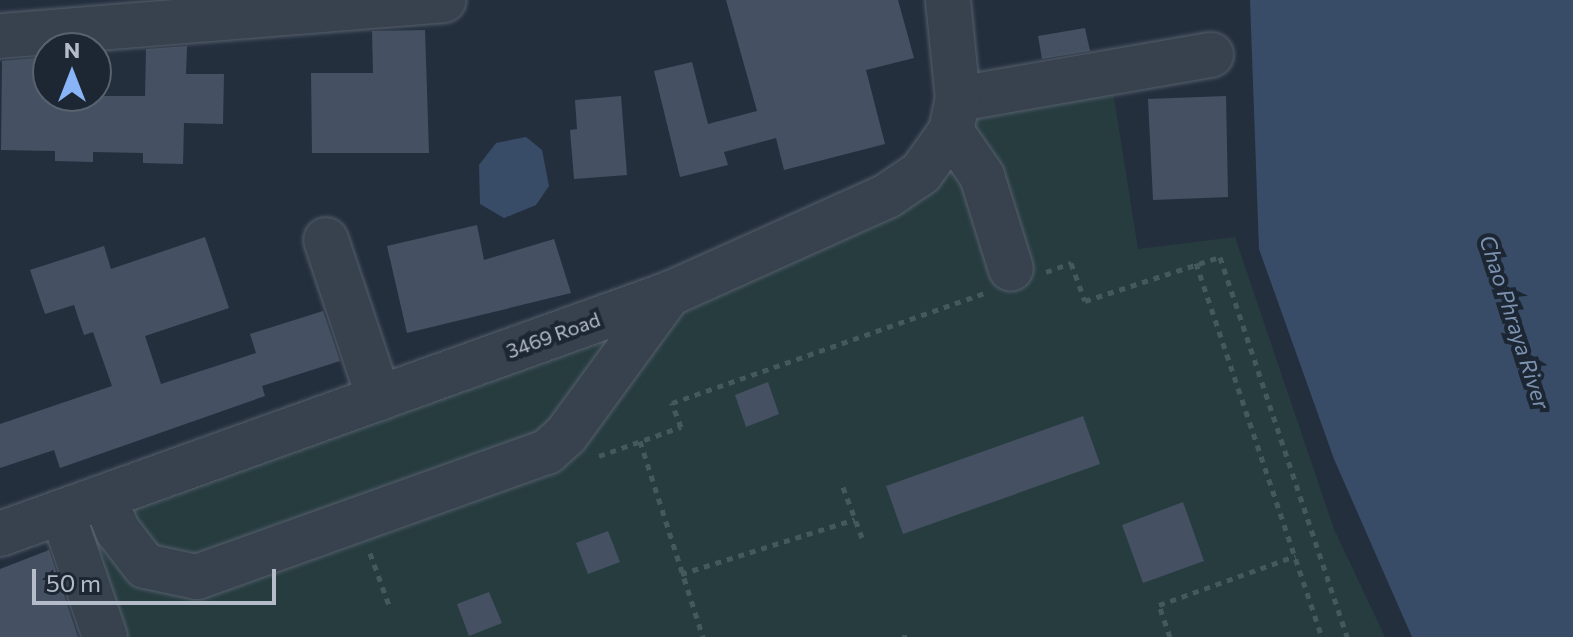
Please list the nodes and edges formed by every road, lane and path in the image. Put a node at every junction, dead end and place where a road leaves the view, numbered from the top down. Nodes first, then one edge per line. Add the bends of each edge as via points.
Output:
1 (444, 0) edge
2 (948, 0) edge
3 (0, 36) edge
4 (1211, 55) dead end
5 (954, 115) junction
6 (326, 240) dead end
7 (1196, 263) junction
8 (1009, 279) junction
9 (669, 294) junction
10 (379, 398) junction
11 (640, 441) junction
12 (547, 452) junction
13 (843, 487) dead end
14 (104, 497) junction
15 (62, 512) junction
16 (855, 519) junction
17 (357, 520) junction
18 (0, 534) edge
19 (864, 543) dead end
20 (1295, 556) junction
21 (681, 574) junction
22 (390, 608) dead end
23 (105, 637) edge
24 (703, 637) edge
25 (1170, 637) edge
26 (1322, 637) edge
27 (1347, 637) edge

1 - 3 street
2 - 5 street
4 - 5 street
5 - 8 street via 982,176
5 - 9 street, 3469 Road via 921,173 887,196
6 - 10 street
7 - 8 path via 1085,301 1071,263
7 - 20 path
7 - 27 path via 1220,257
8 - 11 path via 672,403 681,427
9 - 10 street, 3469 Road
9 - 12 street via 566,435
10 - 14 street, 3469 Road
11 - 12 path via 564,468
11 - 21 path
12 - 17 street
13 - 16 path
14 - 15 street, 3469 Road
14 - 17 street via 118,531 145,566 197,577
15 - 18 street, 3469 Road
15 - 23 street
16 - 19 path
16 - 21 path
17 - 22 path
20 - 25 path via 1159,605
20 - 26 path
21 - 24 path

